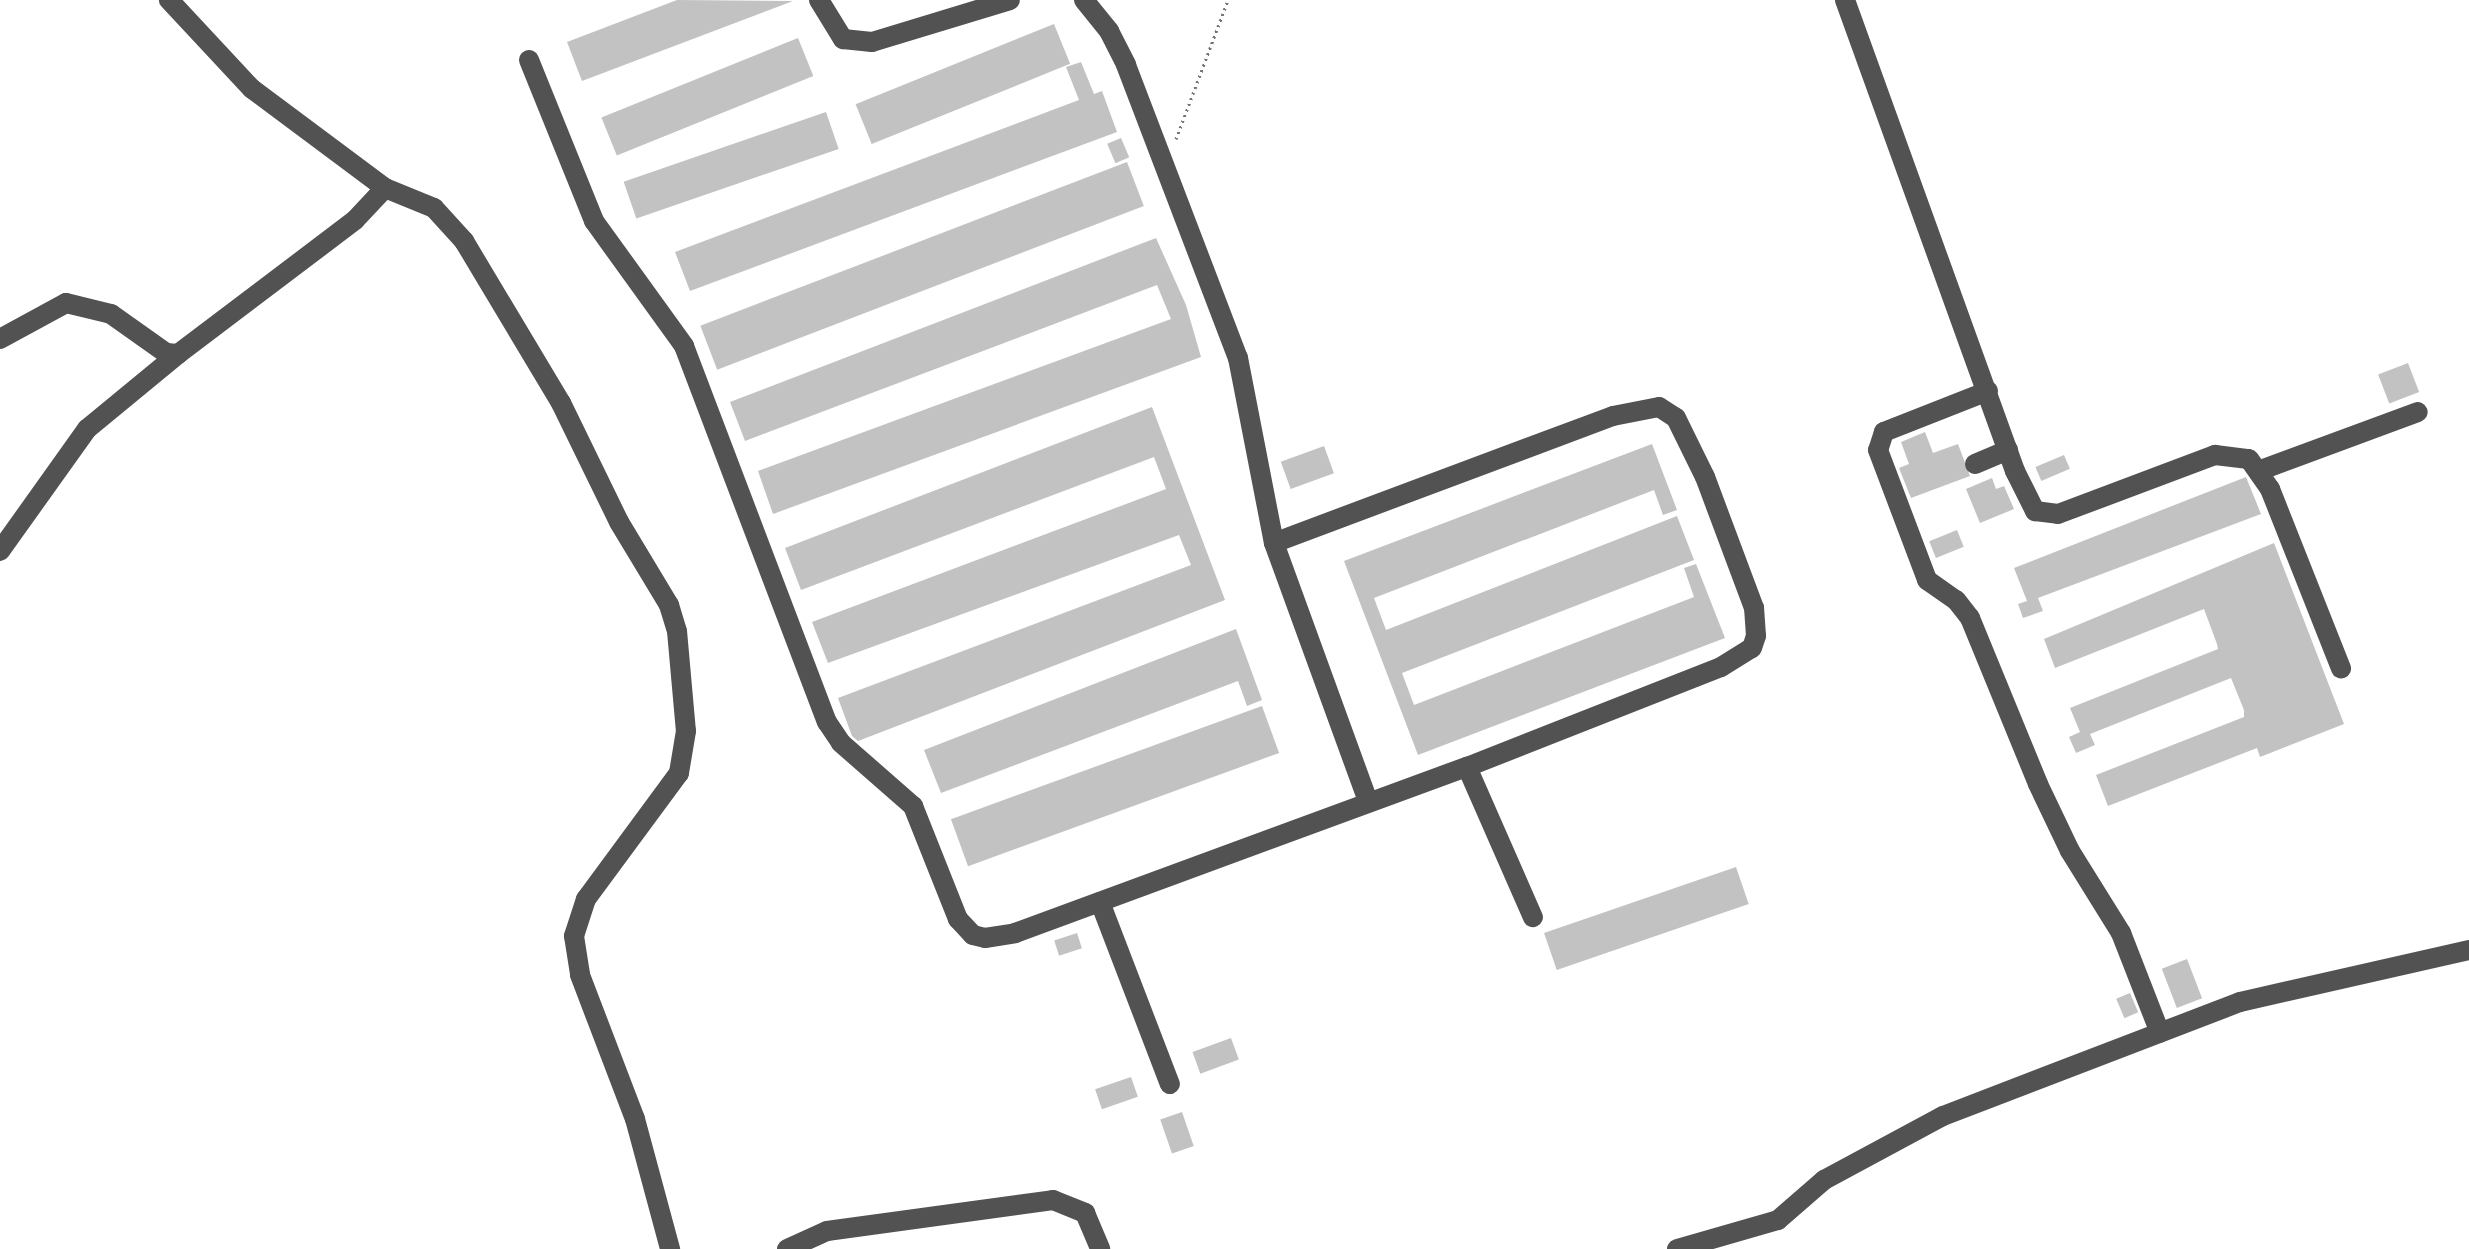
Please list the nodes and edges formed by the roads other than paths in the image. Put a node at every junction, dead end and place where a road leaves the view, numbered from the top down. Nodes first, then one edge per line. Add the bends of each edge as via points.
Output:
1 (169, 0) edge
2 (819, 0) edge
3 (1010, 0) edge
4 (1084, 0) edge
5 (1845, 0) edge
6 (529, 60) dead end
7 (385, 188) junction
8 (0, 339) edge
9 (178, 354) junction
10 (1988, 391) junction
11 (2418, 412) dead end
12 (2008, 450) junction
13 (1975, 464) dead end
14 (2261, 470) junction
15 (1274, 543) junction
16 (0, 551) edge
17 (2341, 668) dead end
18 (1467, 767) junction
19 (1368, 801) junction
20 (1100, 902) junction
21 (1533, 917) dead end
22 (2469, 950) edge
23 (2160, 1033) junction
24 (1170, 1084) dead end
25 (670, 1249) edge
26 (787, 1249) edge
27 (1100, 1249) edge
28 (1677, 1249) edge

1 - 7 lane via 252,89
2 - 3 lane via 843,39 872,42
4 - 15 lane via 1109,31 1238,358
5 - 10 lane
6 - 20 lane via 594,221 684,346 827,722 841,743 913,806 963,928 985,938 1000,937
7 - 9 lane via 355,220
7 - 25 lane via 434,208 464,241 561,403 619,522 669,605 677,631 686,731 679,773 586,899 574,936 580,975 635,1119
8 - 9 lane via 66,303 111,314 166,353
9 - 16 lane via 87,429
10 - 12 lane
10 - 23 lane via 1884,432 1878,450 1927,580 1956,600 1970,618 2051,812 2121,933
11 - 14 lane
12 - 13 lane
12 - 14 lane via 2030,504 2049,516 2215,455 2249,459
14 - 17 lane
15 - 18 lane via 1631,410 1659,407 1676,418 1705,477 1754,608 1752,648 1721,667
15 - 19 lane
18 - 19 lane
18 - 21 lane
19 - 20 lane
20 - 24 lane
22 - 23 lane via 2240,1002
23 - 28 lane via 1943,1116 1824,1180 1778,1220
26 - 27 lane via 838,1229 1053,1200 1085,1213

